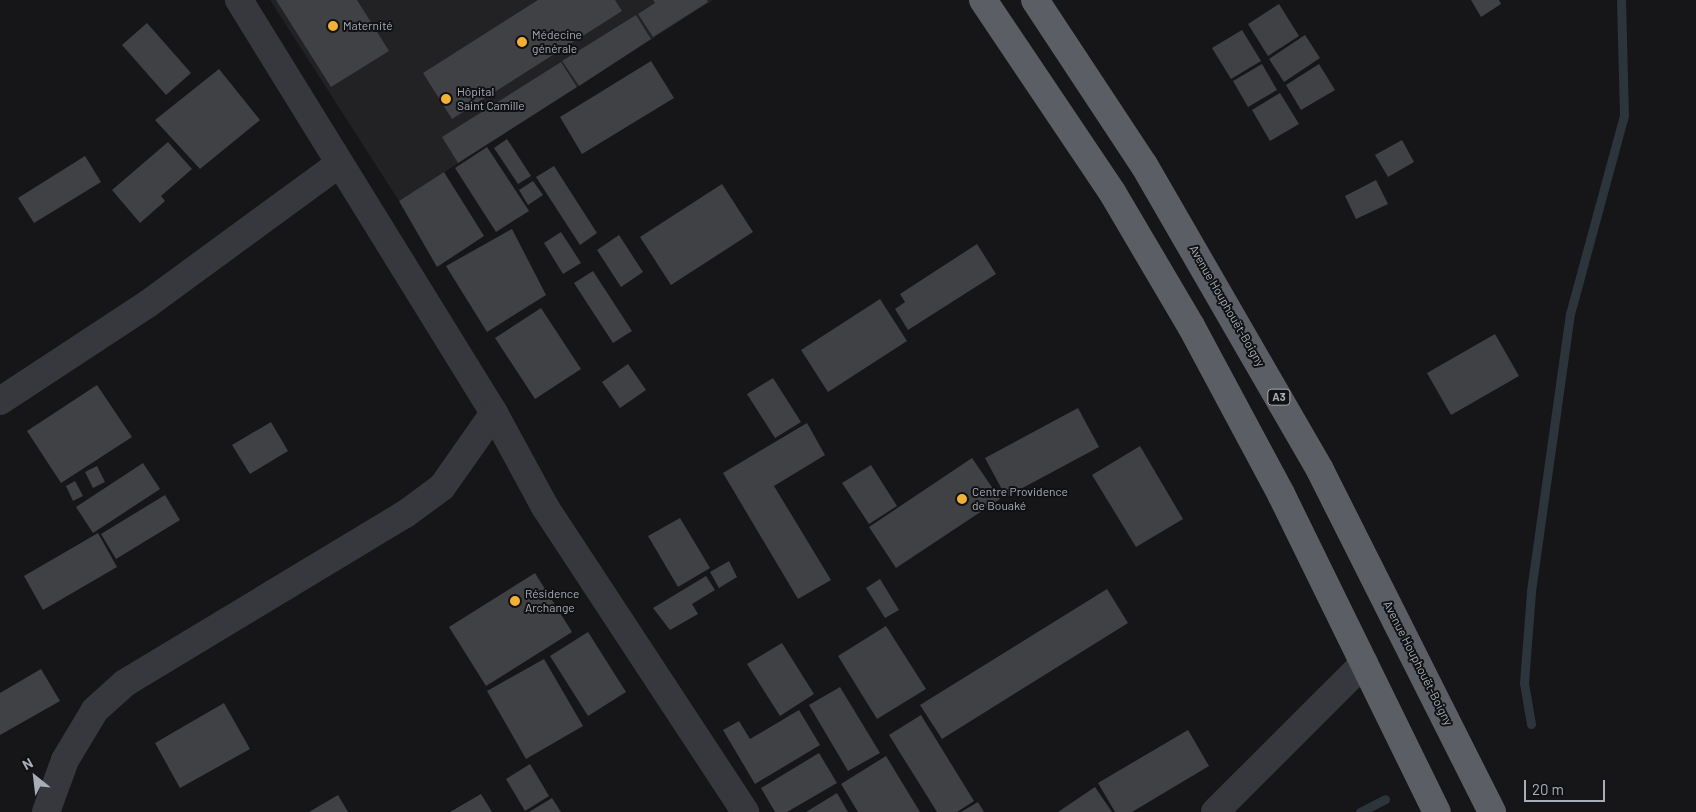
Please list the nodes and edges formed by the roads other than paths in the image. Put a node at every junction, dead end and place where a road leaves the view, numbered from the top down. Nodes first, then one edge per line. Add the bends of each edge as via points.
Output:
1 (239, 0) edge
2 (983, 0) edge
3 (1035, 0) edge
4 (339, 164) junction
5 (0, 401) edge
6 (494, 413) junction
7 (1364, 664) junction
8 (46, 812) edge
9 (745, 812) edge
10 (1215, 812) edge
11 (1437, 812) edge
12 (1492, 812) edge

1 - 4 street
2 - 7 highway via 1112,192 1190,326 1282,494
3 - 12 highway, Avenue Houphouët-Boigny / A3 via 1144,165 1310,453
4 - 5 street via 149,303
4 - 6 street
6 - 8 street via 442,487 125,684 95,710 65,760
6 - 9 street via 545,507
7 - 10 street
7 - 11 highway

